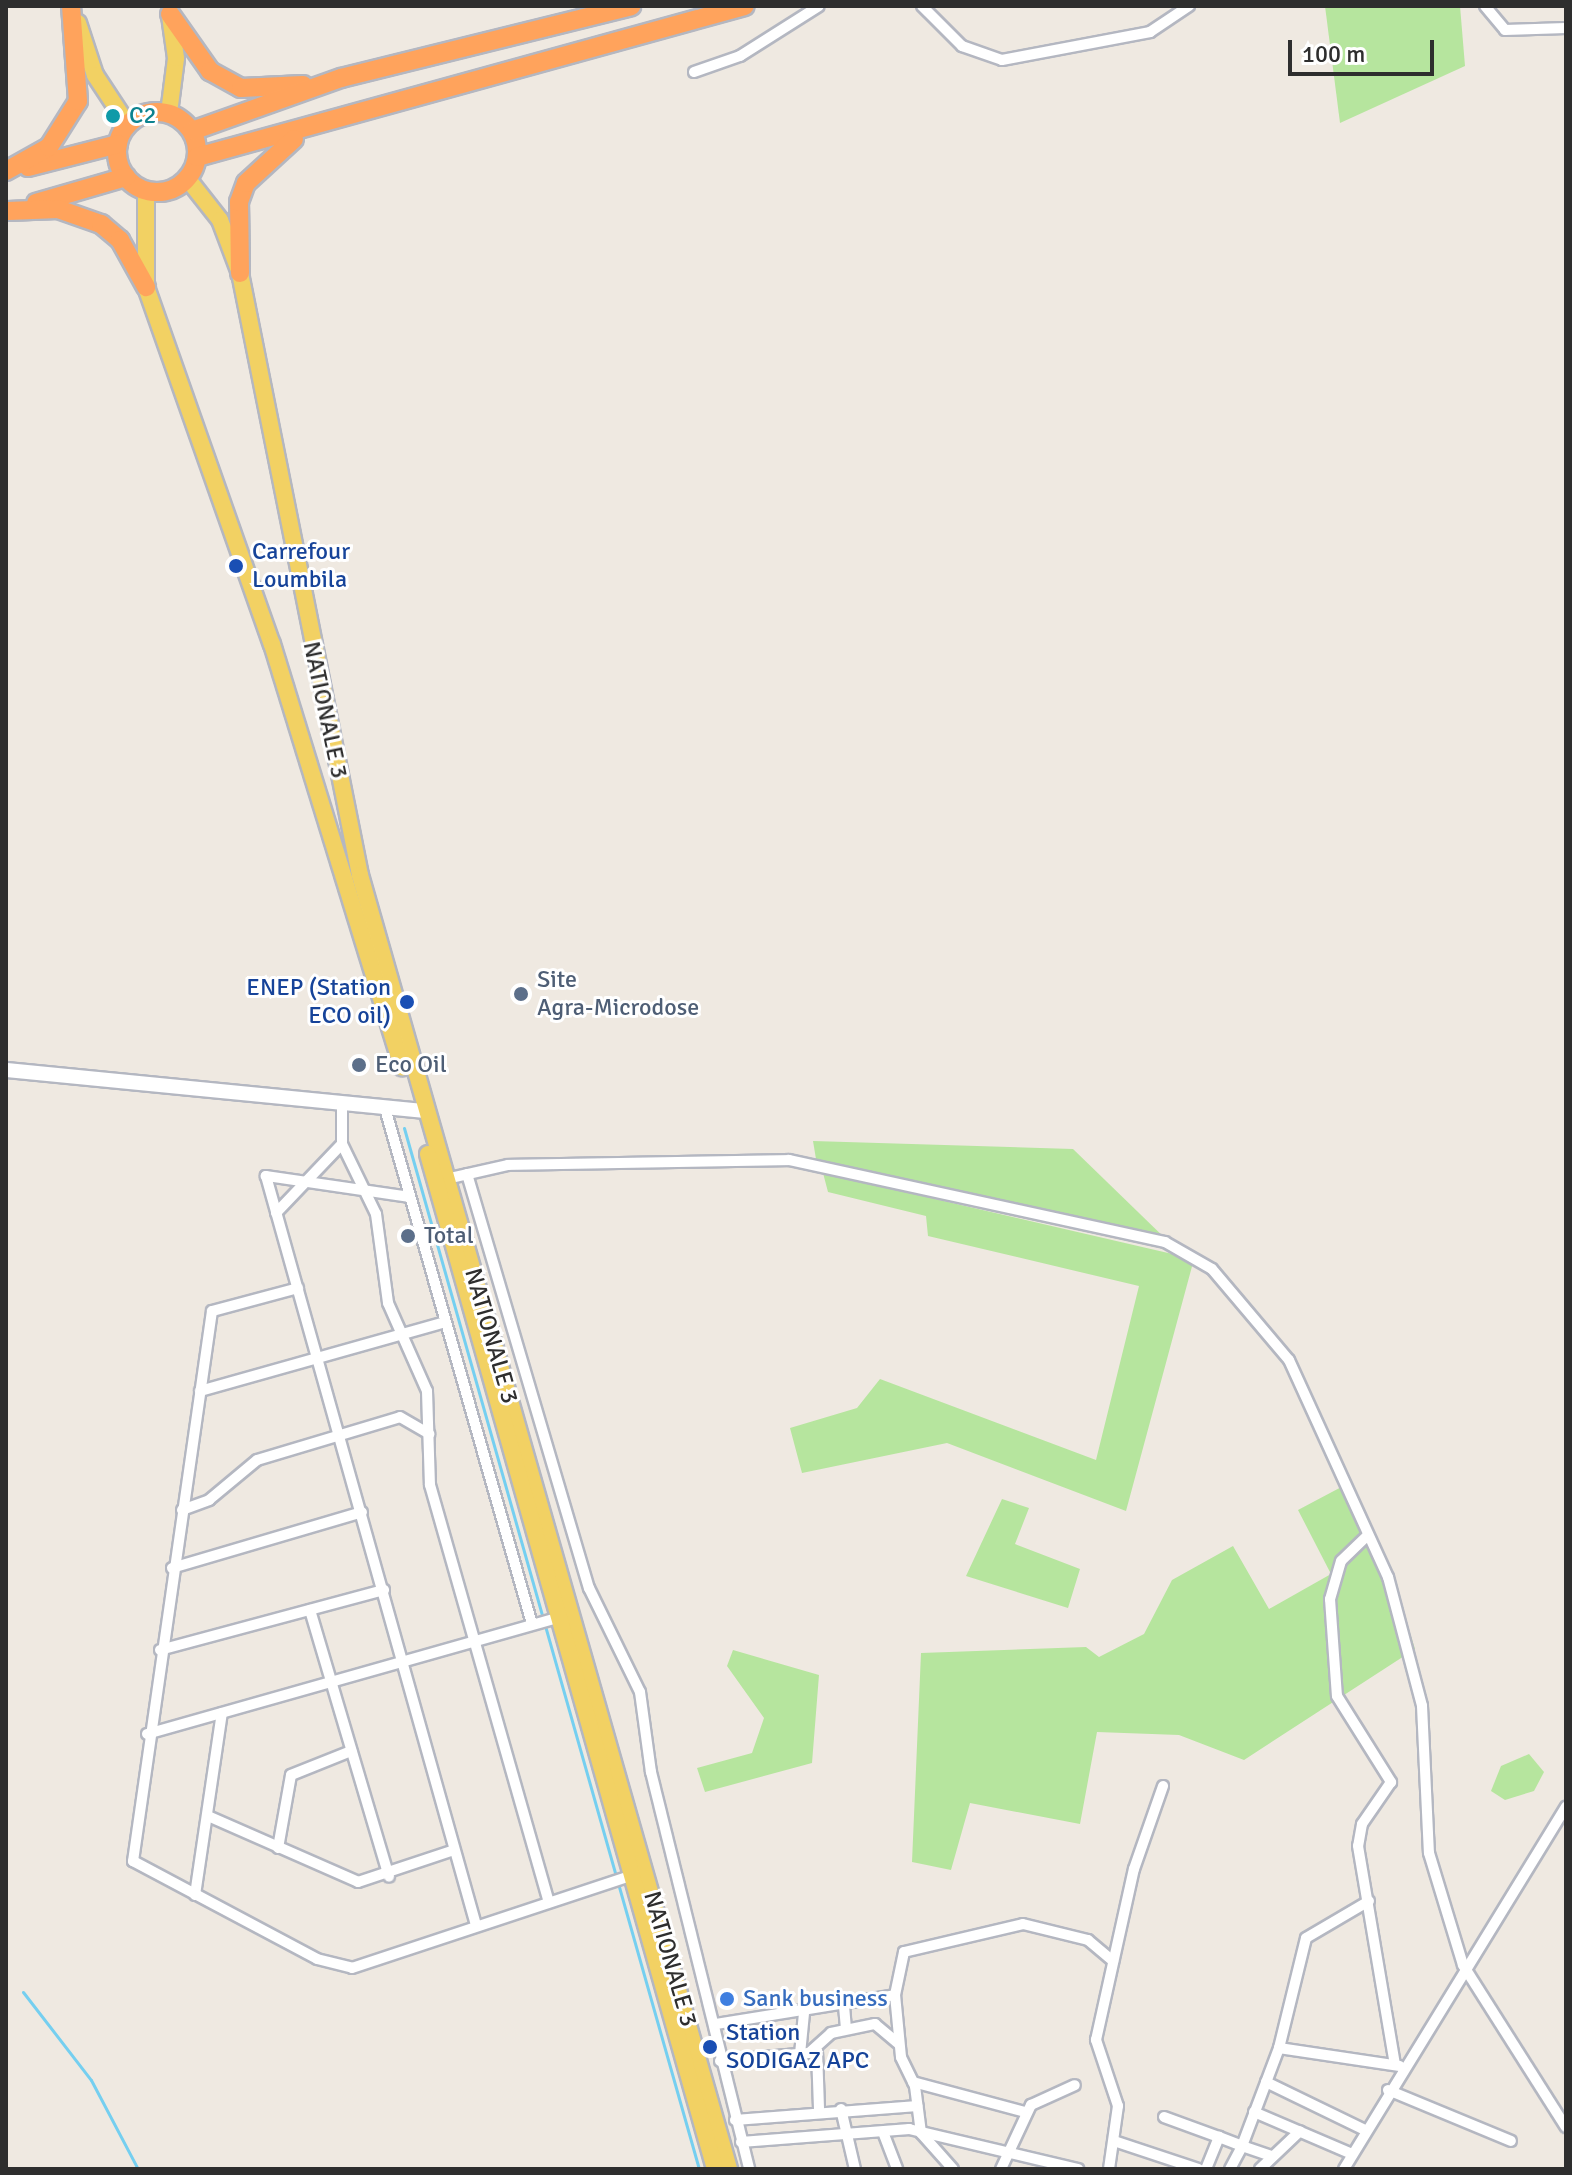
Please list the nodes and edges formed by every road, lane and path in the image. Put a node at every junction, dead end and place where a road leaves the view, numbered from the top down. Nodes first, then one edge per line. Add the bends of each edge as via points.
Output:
1 (72, 6) edge
2 (631, 6) edge
3 (745, 6) edge
4 (819, 6) edge
5 (922, 6) edge
6 (1189, 6) edge
7 (1485, 6) edge
8 (169, 10) edge
9 (1566, 28) edge
10 (694, 72) dead end
11 (341, 78) junction
12 (169, 113) junction
13 (128, 125) junction
14 (316, 129) junction
15 (192, 131) junction
16 (118, 144) junction
17 (197, 157) junction
18 (6, 172) edge
19 (126, 177) junction
20 (187, 178) junction
21 (146, 190) junction
22 (7, 211) edge
23 (240, 273) junction
24 (146, 287) junction
25 (6, 1070) edge
26 (342, 1105) junction
27 (385, 1108) junction
28 (420, 1110) junction
29 (342, 1144) junction
30 (467, 1174) junction
31 (446, 1179) junction
32 (302, 1181) junction
33 (362, 1190) junction
34 (410, 1197) junction
35 (276, 1213) junction
36 (298, 1288) junction
37 (446, 1322) junction
38 (406, 1334) junction
39 (318, 1358) junction
40 (200, 1391) junction
41 (430, 1434) junction
42 (336, 1437) junction
43 (182, 1510) junction
44 (362, 1512) junction
45 (1368, 1535) junction
46 (172, 1568) junction
47 (384, 1590) junction
48 (310, 1610) junction
49 (564, 1616) junction
50 (532, 1624) junction
51 (475, 1639) junction
52 (160, 1650) junction
53 (402, 1665) junction
54 (330, 1687) junction
55 (222, 1713) junction
56 (147, 1734) junction
57 (351, 1751) junction
58 (1163, 1786) dead end
59 (1566, 1807) edge
60 (208, 1816) junction
61 (278, 1848) junction
62 (454, 1850) junction
63 (638, 1873) junction
64 (389, 1877) junction
65 (195, 1895) junction
66 (1369, 1901) junction
67 (549, 1902) junction
68 (476, 1925) junction
69 (1113, 1961) junction
70 (1463, 1965) junction
71 (895, 1995) junction
72 (844, 2006) junction
73 (804, 2013) junction
74 (716, 2024) junction
75 (846, 2029) junction
76 (899, 2044) junction
77 (1279, 2048) junction
78 (817, 2051) junction
79 (800, 2054) junction
80 (720, 2061) junction
81 (1399, 2066) junction
82 (913, 2082) junction
83 (1266, 2082) junction
84 (1075, 2085) dead end
85 (1388, 2090) junction
86 (917, 2106) junction
87 (819, 2109) junction
88 (841, 2109) junction
89 (1025, 2112) junction
90 (1254, 2112) junction
91 (1164, 2117) dead end
92 (735, 2120) junction
93 (1283, 2126) junction
94 (1566, 2127) edge
95 (1365, 2130) junction
96 (1300, 2131) junction
97 (883, 2132) junction
98 (921, 2133) junction
99 (849, 2136) junction
100 (1219, 2137) junction
101 (1114, 2141) junction
102 (1511, 2141) dead end
103 (741, 2142) junction
104 (1287, 2142) junction
105 (1242, 2146) junction
106 (1130, 2147) junction
107 (1006, 2149) junction
108 (1352, 2154) junction
109 (1271, 2156) junction
110 (1110, 2164) edge
111 (715, 2169) edge
112 (729, 2169) edge
113 (749, 2169) edge
114 (855, 2169) edge
115 (897, 2169) edge
116 (953, 2169) edge
117 (1001, 2169) edge
118 (1078, 2169) edge
119 (1198, 2169) edge
120 (1206, 2169) edge
121 (1230, 2169) edge
122 (1260, 2169) edge
123 (1344, 2169) edge

1 - 13 main road via 95,75
1 - 18 highway via 78,101 49,147
2 - 11 highway
3 - 14 highway
4 - 10 street via 740,56
5 - 6 street via 962,46 1002,60 1150,32
7 - 9 street via 1505,30
8 - 11 highway via 210,71 241,88
8 - 12 main road via 176,58
11 - 15 highway
12 - 13 highway via 147,113
12 - 15 highway
13 - 16 highway
14 - 17 highway
14 - 23 highway via 278,147 246,183 239,202
15 - 17 highway
16 - 18 highway
16 - 19 highway
17 - 20 highway
19 - 21 highway
19 - 22 highway
20 - 21 highway via 168,190
20 - 23 main road, NATIONALE 3 via 220,220
21 - 24 main road, NATIONALE 3
22 - 24 highway via 58,209 101,224 120,240
23 - 28 main road, NATIONALE 3 via 360,875
24 - 28 main road, NATIONALE 3 via 272,644
25 - 26 main road
26 - 27 main road
26 - 29 street
27 - 28 main road
27 - 34 street
28 - 31 main road, NATIONALE 3
28 - 49 main road, NATIONALE 3
29 - 32 street
29 - 33 street
30 - 31 street
30 - 45 street via 508,1165 769,1158 1178,1246 1212,1269 1271,1331
30 - 74 street via 589,1588 640,1692 651,1772
31 - 49 main road, NATIONALE 3
32 - 33 street
32 - 35 street
32 - 35 street via 266,1176
33 - 34 street
33 - 38 street via 378,1223 388,1303
34 - 37 street
35 - 36 street
36 - 39 street
36 - 40 street via 212,1311
37 - 38 street
37 - 50 street
38 - 39 street
38 - 41 street via 427,1391
39 - 40 street
39 - 42 street
40 - 43 street
41 - 42 street via 400,1417
41 - 51 street via 430,1485
42 - 43 street via 240,1467 216,1496
42 - 44 street
43 - 46 street
44 - 46 street
44 - 47 street
45 - 66 street via 1341,1561 1330,1599 1337,1696 1391,1782 1358,1834
45 - 70 street via 1413,1656 1429,1853
46 - 52 street
47 - 48 street
47 - 53 street
48 - 52 street
48 - 54 street
49 - 50 street
49 - 63 main road, NATIONALE 3
50 - 51 street
51 - 53 street
51 - 67 street
52 - 56 street
53 - 54 street
53 - 62 street
54 - 55 street
54 - 57 street
55 - 56 street
55 - 60 street
56 - 65 street via 131,1855 152,1876
57 - 61 street via 291,1775
57 - 64 street
58 - 69 street
59 - 70 street
60 - 61 street
60 - 65 street
61 - 64 street via 358,1882
62 - 64 street
62 - 68 street
63 - 67 street
63 - 111 main road, NATIONALE 3
63 - 112 main road, NATIONALE 3
65 - 68 street via 342,1967
66 - 77 street via 1306,1938
66 - 81 street
67 - 68 street
69 - 71 street via 1088,1940 1023,1924 906,1950
69 - 101 street via 1096,2040 1118,2106
70 - 81 street
70 - 94 street
71 - 72 street
71 - 76 street
72 - 73 street
72 - 75 street
73 - 74 street
73 - 79 street
74 - 80 street
75 - 76 street via 881,2026
75 - 78 street via 831,2033
76 - 82 street
77 - 81 street
77 - 83 street
78 - 79 street
78 - 87 street
79 - 80 street
80 - 92 street
81 - 85 street
82 - 86 street
82 - 89 street
83 - 90 street
83 - 95 street
84 - 89 street via 1041,2095
85 - 95 street
85 - 102 street
86 - 88 street
86 - 98 street
87 - 88 street
87 - 92 street
88 - 99 street
89 - 107 street
90 - 93 street
90 - 105 street
91 - 100 street
92 - 103 street
93 - 96 street
93 - 104 street
95 - 108 street
96 - 104 street
96 - 108 street
97 - 98 street
97 - 99 street
97 - 115 street
98 - 107 street
98 - 116 street
99 - 103 street
99 - 114 street
100 - 105 street
100 - 120 street
101 - 106 street
101 - 110 street
103 - 113 street
104 - 109 street
105 - 109 street
105 - 121 street
106 - 110 street
106 - 119 street
107 - 117 street
107 - 118 street
108 - 123 street
109 - 122 street

